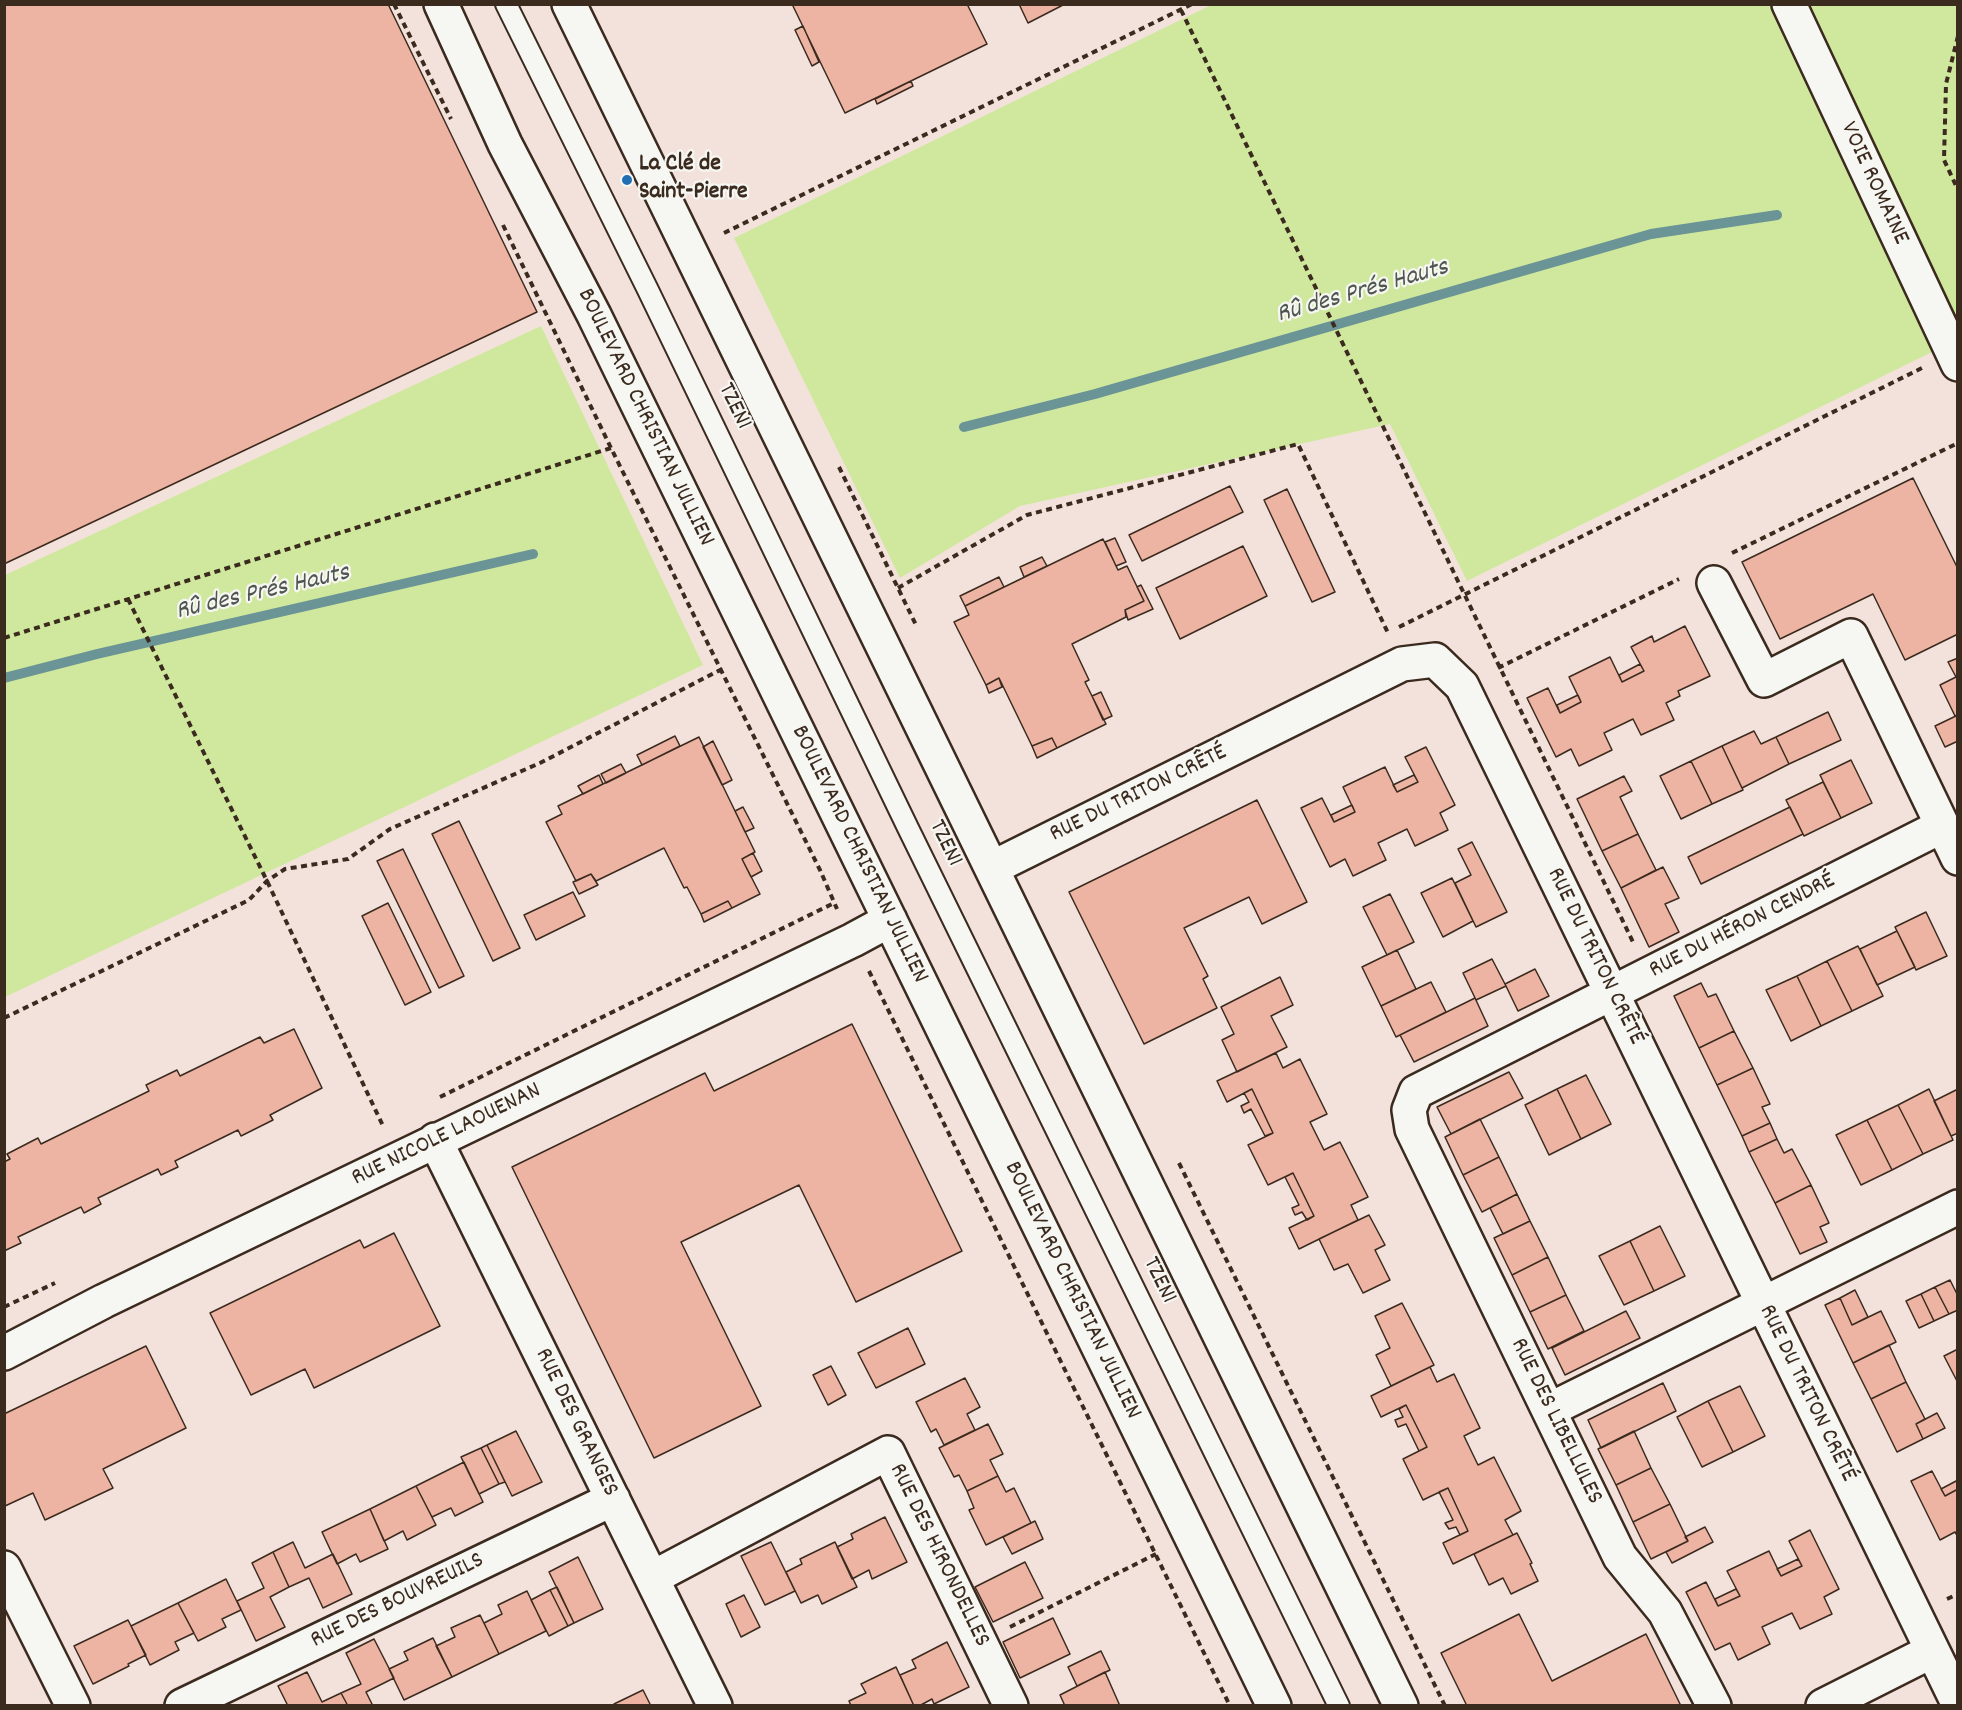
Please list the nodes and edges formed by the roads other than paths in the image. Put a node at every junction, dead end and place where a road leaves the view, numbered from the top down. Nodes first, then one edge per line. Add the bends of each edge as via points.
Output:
1 (441, 4) edge
2 (506, 4) edge
3 (569, 4) edge
4 (1789, 4) edge
5 (1955, 359) edge
6 (1714, 583) dead end
7 (1942, 825) junction
8 (1958, 858) edge
9 (992, 868) junction
10 (890, 920) junction
11 (1611, 994) junction
12 (1412, 1129) joint
13 (435, 1140) junction
14 (1958, 1207) edge
15 (1763, 1304) junction
16 (4, 1353) edge
17 (1549, 1410) junction
18 (613, 1499) junction
19 (4, 1568) edge
20 (652, 1578) junction
21 (12, 1601) edge
22 (1932, 1651) junction
23 (1958, 1703) edge
24 (73, 1706) edge
25 (182, 1706) edge
26 (715, 1706) edge
27 (1011, 1706) edge
28 (1274, 1706) edge
29 (1339, 1706) edge
30 (1401, 1706) edge
31 (1714, 1706) edge
32 (1823, 1706) edge

1 - 10 street, BOULEVARD CHRISTIAN JULLIEN via 505,144 594,315
2 - 29 lane, TZEN1
3 - 9 street
4 - 5 street, VOIE ROMAINE
6 - 7 street via 1764,680 1851,636
7 - 8 street
7 - 11 street, RUE DU HÉRON CENDRÉ
9 - 11 street, RUE DU TRITON CRÊTÉ via 1402,664 1435,660 1462,686
9 - 30 street
10 - 13 street, RUE NICOLE LAOUENAN
10 - 28 street, BOULEVARD CHRISTIAN JULLIEN
11 - 12 street, RUE DU HÉRON CENDRÉ via 1416,1092 1409,1110
11 - 15 street, RUE DU TRITON CRÊTÉ
12 - 17 street, RUE DES LIBELLULES
13 - 16 street, RUE NICOLE LAOUENAN
13 - 18 street, RUE DES GRANGES
14 - 15 street
15 - 17 street
15 - 22 street, RUE DU TRITON CRÊTÉ
17 - 31 street, RUE DES LIBELLULES via 1620,1557 1665,1612
18 - 20 street, RUE DES GRANGES
18 - 25 street, RUE DES BOUVREUILS
19 - 21 street
20 - 26 street, RUE DES GRANGES
20 - 27 street, RUE DES HIRONDELLES via 888,1453
21 - 24 street
22 - 23 street, RUE DU TRITON CRÊTÉ
22 - 32 street

